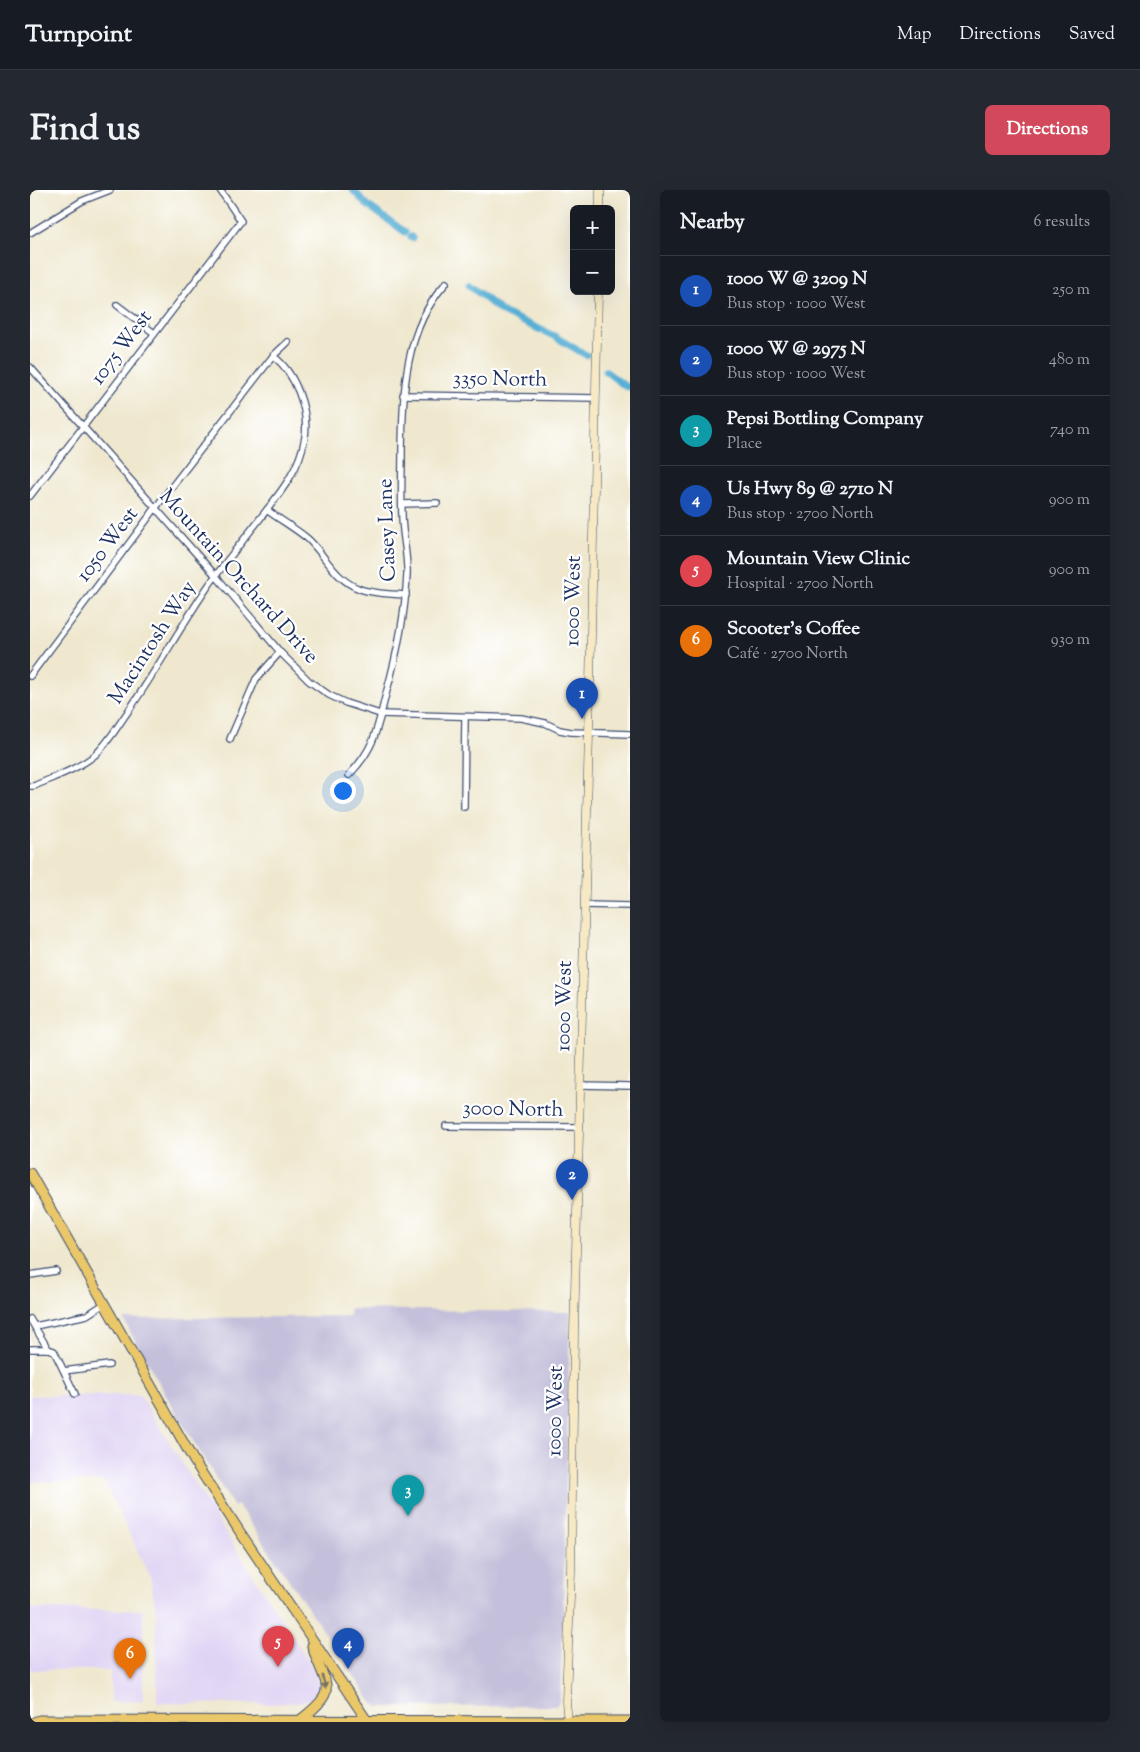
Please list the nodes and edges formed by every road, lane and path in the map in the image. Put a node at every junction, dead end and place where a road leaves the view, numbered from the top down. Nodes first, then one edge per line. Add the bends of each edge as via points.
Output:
1 (110, 190) edge
2 (220, 190) edge
3 (600, 190) edge
4 (600, 205) edge
5 (30, 233) edge
6 (446, 283) dead end
7 (598, 295) edge
8 (117, 305) dead end
9 (154, 333) junction
10 (288, 342) dead end
11 (273, 356) junction
12 (30, 367) edge
13 (403, 395) junction
14 (596, 398) junction
15 (83, 428) junction
16 (30, 496) edge
17 (437, 503) dead end
18 (402, 504) junction
19 (155, 509) junction
20 (267, 510) junction
21 (216, 576) junction
22 (406, 595) junction
23 (280, 652) junction
24 (30, 676) edge
25 (380, 714) junction
26 (465, 717) junction
27 (589, 733) junction
28 (630, 734) edge
29 (230, 739) dead end
30 (350, 775) dead end
31 (30, 786) edge
32 (464, 807) dead end
33 (585, 905) junction
34 (630, 906) edge
35 (580, 1085) junction
36 (630, 1086) edge
37 (446, 1126) dead end
38 (579, 1127) junction
39 (31, 1176) edge
40 (56, 1271) dead end
41 (30, 1274) edge
42 (104, 1304) junction
43 (30, 1319) edge
44 (35, 1326) junction
45 (30, 1349) edge
46 (48, 1349) junction
47 (109, 1365) dead end
48 (64, 1371) junction
49 (75, 1394) dead end
50 (309, 1636) junction
51 (30, 1717) edge
52 (300, 1720) junction
53 (37, 1721) edge
54 (368, 1721) edge
55 (441, 1721) edge
56 (568, 1721) edge
57 (630, 1721) edge

1 - 5 street via 82,201
2 - 9 street, 1075 West via 241,221
3 - 4 street
6 - 13 street, Casey Lane via 433,297 421,320
7 - 14 street, 1000 West
8 - 9 street
9 - 15 street, 1075 West
10 - 11 street, 1050 West
11 - 19 street, 1050 West
11 - 20 street, Macintosh Way via 283,363 293,379 303,404 305,436 298,464 287,485
12 - 15 street, Mountain Orchard Drive
13 - 14 street, 3350 North
13 - 18 street, Casey Lane
14 - 27 street, 1000 West
15 - 16 street, 1075 West
15 - 19 street, Mountain Orchard Drive
17 - 18 street
18 - 22 street, Casey Lane
19 - 21 street, Mountain Orchard Drive
19 - 24 street, 1050 West
20 - 21 street, Macintosh Way
20 - 22 street via 307,539 348,583 360,589
21 - 23 street, Mountain Orchard Drive
21 - 31 street, Macintosh Way via 106,744 78,766
22 - 25 street, Casey Lane via 398,651
23 - 25 street, Mountain Orchard Drive via 309,681 329,695
23 - 29 street via 256,679
25 - 26 street, Mountain Orchard Drive
25 - 30 street, Casey Lane via 368,753
26 - 27 street, Mountain Orchard Drive via 526,719 560,730
26 - 32 street
27 - 28 street, Mountain Orchard Drive
27 - 33 street, 1000 West
33 - 34 street
33 - 35 street, 1000 West
35 - 36 street, 3000 North
35 - 38 street, 1000 West
37 - 38 street, 3000 North
38 - 56 street, 1000 West
39 - 42 main road
40 - 41 street
42 - 44 street via 87,1315
42 - 50 main road via 194,1461
43 - 44 street
44 - 46 street
45 - 46 street
46 - 48 street via 54,1351
47 - 48 street
48 - 49 street
50 -> 52 main road via 326,1690 320,1704
50 - 54 main road
51 - 53 main road
52 - 53 main road
52 - 54 main road
54 - 55 main road
55 - 56 main road
56 - 57 main road

